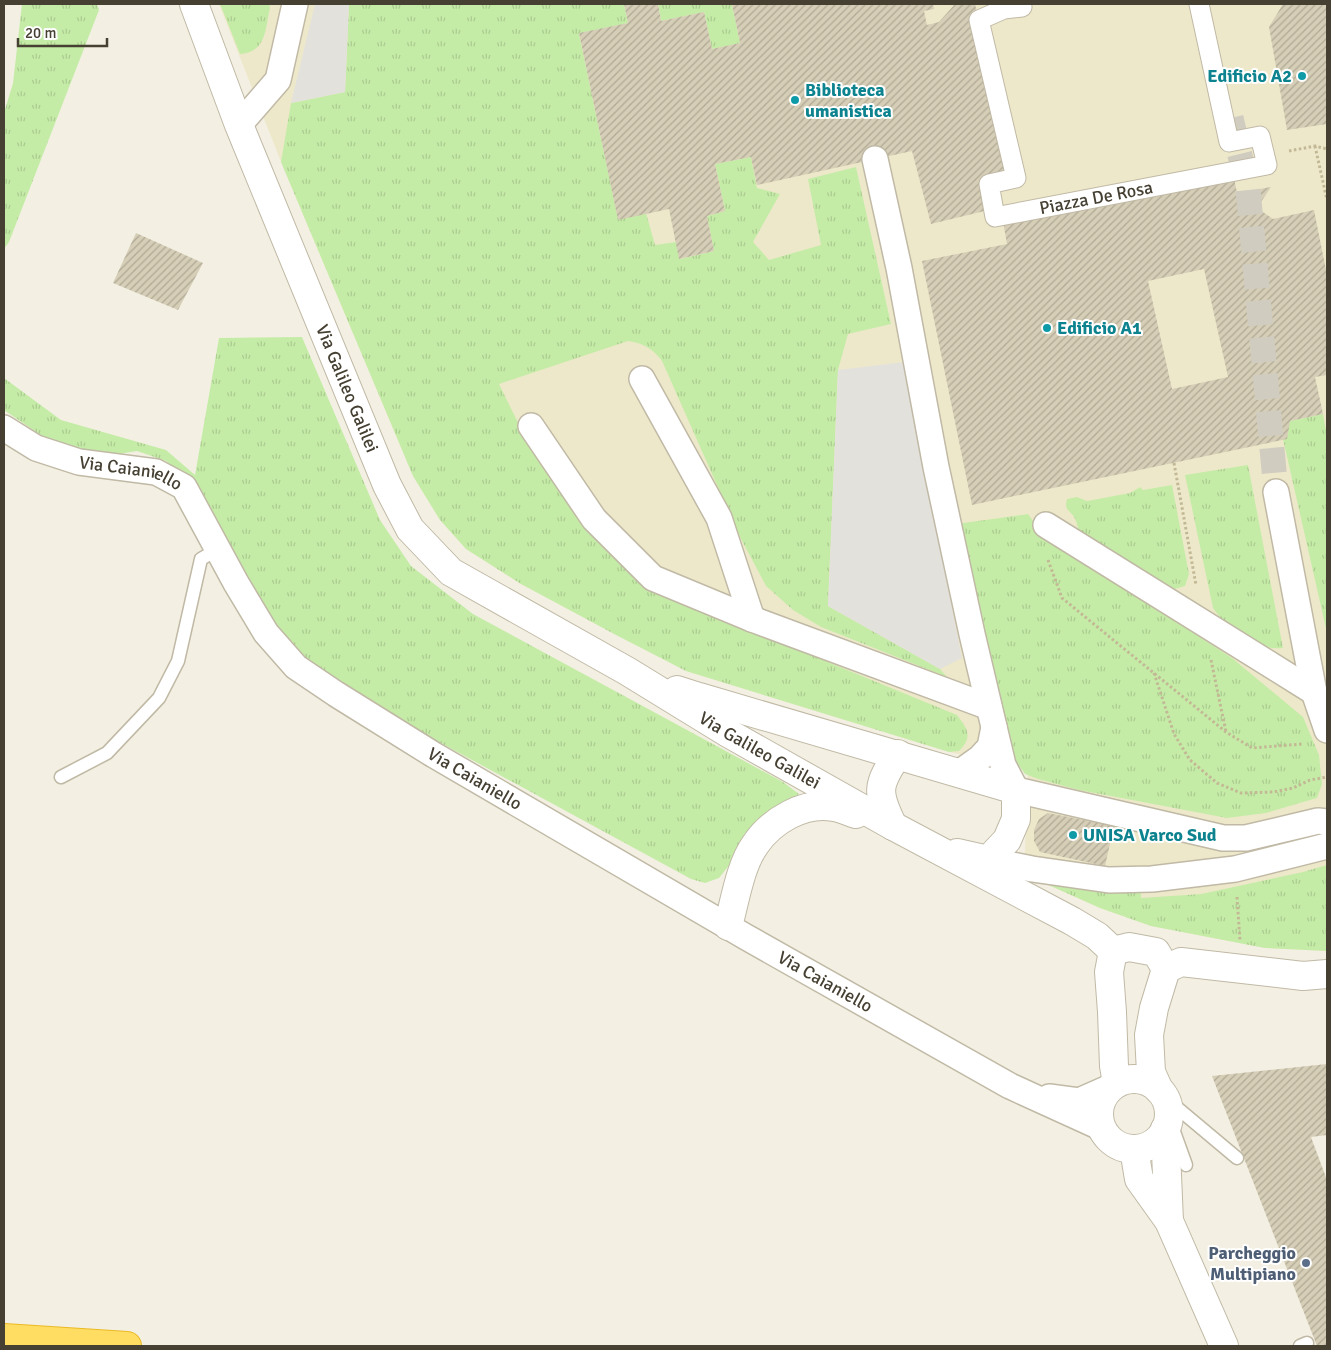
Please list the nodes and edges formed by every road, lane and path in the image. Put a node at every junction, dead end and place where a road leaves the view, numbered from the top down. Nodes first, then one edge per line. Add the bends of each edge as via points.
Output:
1 (194, 4) edge
2 (295, 4) edge
3 (1021, 4) edge
4 (1199, 4) edge
5 (239, 125) junction
6 (1315, 146) junction
7 (1327, 149) edge
8 (1264, 156) junction
9 (875, 159) dead end
10 (1327, 200) edge
11 (642, 379) dead end
12 (531, 426) dead end
13 (4, 428) edge
14 (1276, 492) tunnel mouth
15 (1046, 525) joint
16 (218, 549) junction
17 (752, 619) junction
18 (627, 671) junction
19 (1154, 672) junction
20 (1314, 692) junction
21 (992, 717) junction
22 (1319, 736) edge
23 (898, 754) junction
24 (959, 773) junction
25 (62, 777) dead end
26 (1327, 777) edge
27 (1016, 790) junction
28 (1327, 822) edge
29 (894, 826) junction
30 (1327, 846) edge
31 (935, 848) junction
32 (988, 860) junction
33 (1235, 869) junction
34 (728, 926) junction
35 (1113, 951) junction
36 (1166, 969) junction
37 (1243, 969) junction
38 (1327, 974) edge
39 (1115, 1085) junction
40 (1010, 1086) junction
41 (1164, 1107) junction
42 (1102, 1128) junction
43 (1134, 1149) junction
44 (1237, 1158) dead end
45 (1186, 1165) dead end
46 (1169, 1220) junction
47 (4, 1338) edge
48 (127, 1346) edge
49 (1224, 1346) edge

1 - 5 street, Via Galileo Galilei
2 - 5 street via 278,80
3 - 8 street, Piazza De Rosa via 1022,7 1004,9 979,20 1016,178 989,184 995,217 1267,165
4 - 8 street via 1229,142 1260,136
5 - 18 street, Via Galileo Galilei via 384,476 410,529 451,572
6 - 7 path
6 - 8 path
6 - 10 path
9 - 21 street via 938,476
11 - 17 street via 720,518
12 - 17 street via 594,519 653,578
13 - 16 street, Via Caianiello via 36,448 79,462 156,472 184,487
14 - 20 street
15 - 19 path via 1038,534 1062,598
15 - 20 street
16 - 25 lane via 201,559 178,661 159,698 107,752
16 - 34 street, Via Caianiello via 266,633 296,667 434,755
17 - 21 street
18 - 23 street, Via Galileo Galilei via 699,698
18 - 29 street, Via Galileo Galilei via 728,733
19 - 22 path via 1226,732 1252,748
19 - 26 path via 1174,734 1190,760 1217,782 1241,793 1265,792 1293,788
20 - 22 street
21 - 24 street via 990,747
21 - 27 street via 1003,765
23 - 24 street, Via Galileo Galilei
23 - 29 street via 885,774 880,790 883,805
24 - 27 street, Via Galileo Galilei
27 - 28 street, Via Galileo Galilei via 1222,838 1246,838 1318,821
27 - 32 street via 1016,818 1006,840
29 - 31 street, Via Galileo Galilei
29 - 34 street via 833,806 816,806 771,825 750,855
30 - 33 street
31 - 32 street
31 - 35 street, Via Galileo Galilei via 1097,936
32 - 33 street via 1108,880 1152,879
33 - 37 path
34 - 40 street, Via Caianiello
35 - 36 street via 1129,947 1156,952
35 - 39 street via 1108,972
36 - 37 street via 1181,962
36 - 41 street via 1149,1035 1151,1072
37 - 38 street via 1303,976
39 - 40 street, Via Caianiello via 1079,1101 1054,1099
39 - 41 street via 1128,1080 1150,1083
39 - 42 street via 1104,1094 1100,1105
40 - 42 street, Via Caianiello
41 - 43 street via 1153,1144
41 - 44 lane
41 - 45 lane
41 - 46 street
42 - 43 street via 1115,1143
43 - 46 street via 1139,1178
46 - 49 street
47 - 48 highway

